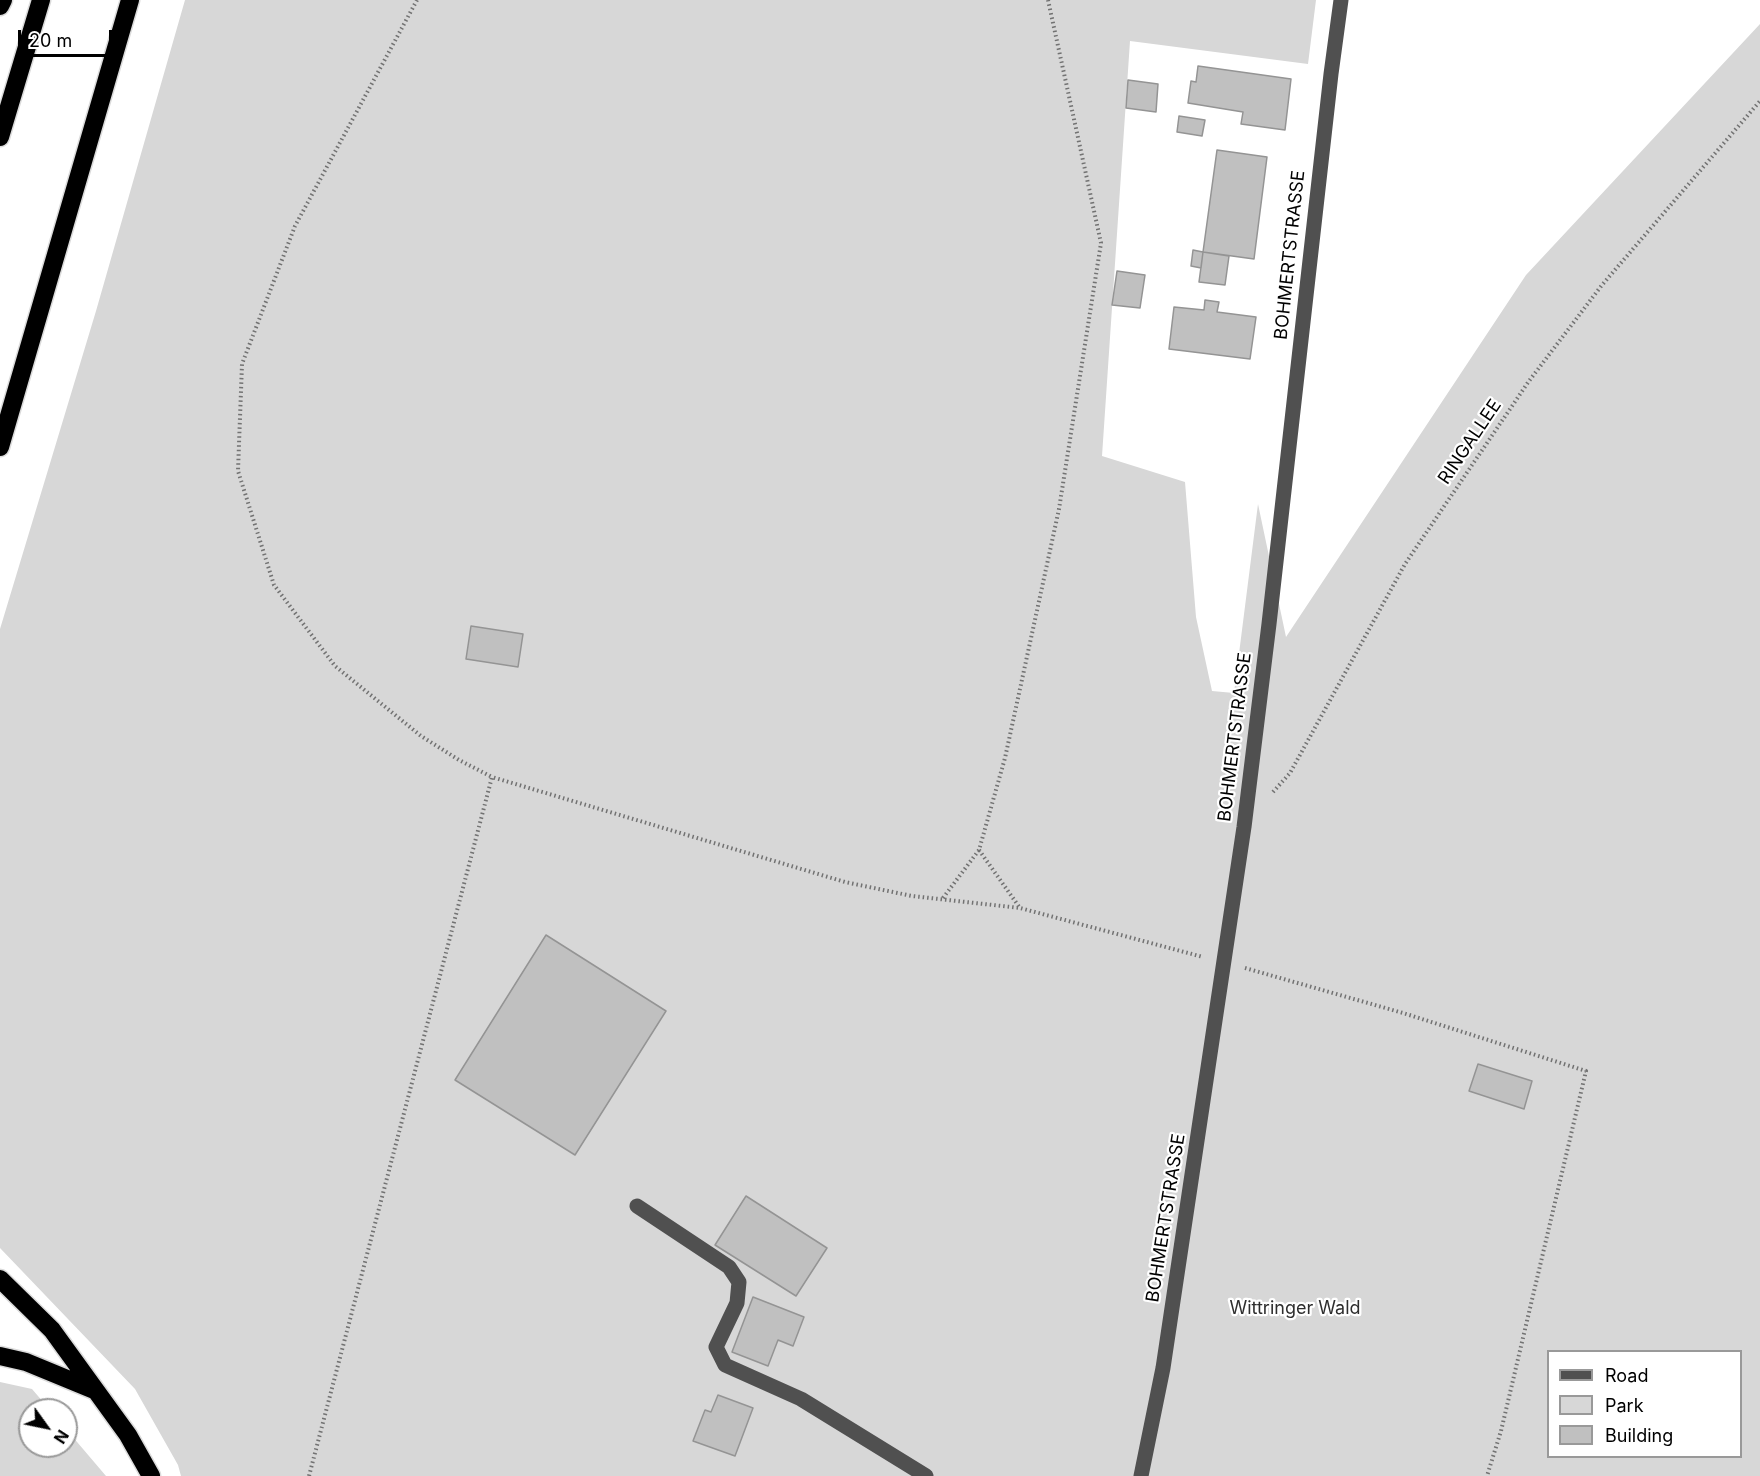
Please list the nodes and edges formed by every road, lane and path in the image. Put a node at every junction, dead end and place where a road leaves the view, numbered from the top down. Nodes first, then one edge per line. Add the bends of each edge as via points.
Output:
1 (3, 0) edge
2 (41, 0) edge
3 (130, 0) edge
4 (417, 0) edge
5 (1048, 0) edge
6 (1341, 0) edge
7 (0, 6) edge
8 (1760, 101) edge
9 (0, 138) edge
10 (0, 447) edge
11 (492, 777) junction
12 (1244, 827) junction
13 (979, 850) junction
14 (942, 899) junction
15 (1020, 908) junction
16 (1224, 962) junction
17 (637, 1206) dead end
18 (0, 1279) edge
19 (0, 1356) edge
20 (94, 1389) junction
21 (151, 1476) edge
22 (309, 1476) edge
23 (926, 1476) edge
24 (1141, 1476) edge
25 (1487, 1476) edge

1 - 7 highway
2 - 9 highway
3 - 10 highway
4 - 11 path via 295,226 242,364 238,471 274,585 335,666 421,735
5 - 13 path via 1101,243 1059,509 1005,758
6 - 12 street, BOHMERTSTRASSE
8 - 12 path, RINGALLEE via 1602,285 1529,381 1405,564 1290,773
11 - 14 path via 844,882
11 - 22 path
12 - 16 street, BOHMERTSTRASSE
13 - 14 path
13 - 15 path
14 - 15 path
15 - 16 path
16 - 24 street, BOHMERTSTRASSE via 1163,1368
16 - 25 path via 1586,1071
17 - 23 street via 729,1267 739,1282 737,1303 716,1347 725,1365 801,1399
18 - 20 highway via 52,1330
19 - 20 highway
20 - 21 highway via 128,1435

